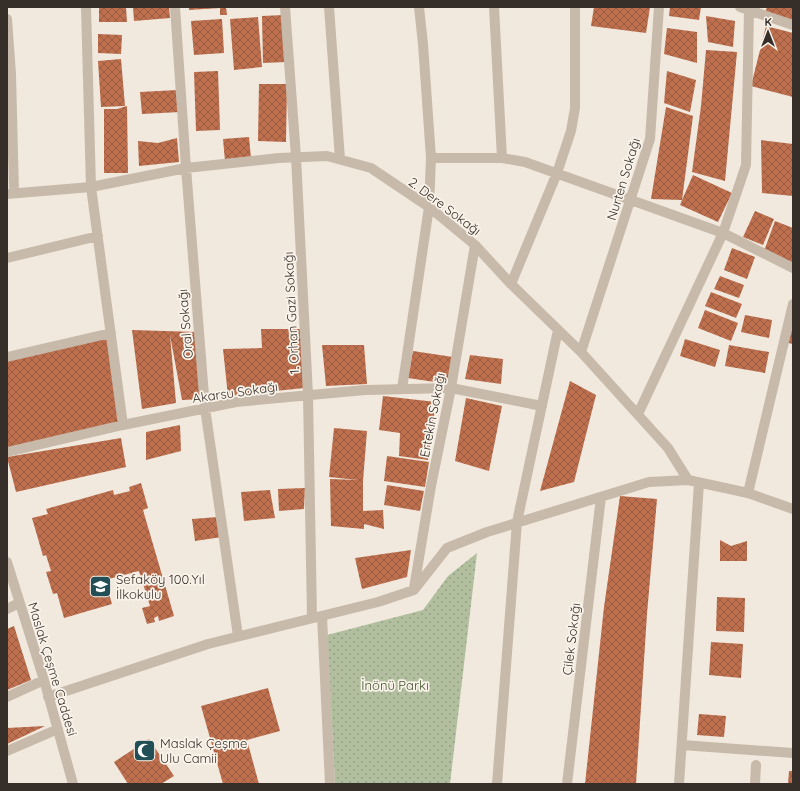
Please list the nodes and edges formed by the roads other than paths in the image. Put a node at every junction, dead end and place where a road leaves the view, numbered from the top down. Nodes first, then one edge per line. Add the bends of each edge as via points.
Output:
1 (86, 7) edge
2 (175, 7) edge
3 (285, 7) edge
4 (329, 7) edge
5 (419, 7) edge
6 (494, 7) edge
7 (575, 7) edge
8 (659, 7) edge
9 (745, 9) edge
10 (7, 19) edge
11 (793, 25) edge
12 (296, 157) junction
13 (431, 158) junction
14 (502, 158) junction
15 (340, 159) junction
16 (186, 168) junction
17 (557, 173) junction
18 (92, 187) junction
19 (10, 193) edge
20 (631, 200) junction
21 (429, 207) junction
22 (723, 233) junction
23 (98, 236) junction
24 (476, 245) junction
25 (7, 258) edge
26 (793, 268) edge
27 (511, 284) junction
28 (793, 304) edge
29 (558, 330) junction
30 (111, 333) junction
31 (581, 352) junction
32 (7, 357) edge
33 (451, 388) junction
34 (402, 389) junction
35 (308, 395) junction
36 (542, 406) junction
37 (205, 408) junction
38 (638, 414) junction
39 (122, 425) junction
40 (7, 452) edge
41 (688, 480) junction
42 (699, 483) junction
43 (748, 493) junction
44 (601, 497) junction
45 (793, 509) edge
46 (517, 522) junction
47 (7, 562) edge
48 (414, 590) junction
49 (19, 603) junction
50 (7, 609) edge
51 (322, 616) junction
52 (312, 618) junction
53 (238, 636) junction
54 (44, 680) junction
55 (7, 697) edge
56 (48, 697) junction
57 (58, 729) junction
58 (682, 745) junction
59 (7, 751) edge
60 (793, 753) edge
61 (756, 765) dead end
62 (73, 784) edge
63 (330, 784) edge
64 (497, 784) edge
65 (567, 784) edge
66 (679, 784) edge
67 (755, 784) edge

1 - 18 street
2 - 16 street, Oral Sokağı
3 - 12 street, 1. Orhan Gazi Sokağı
4 - 15 street
5 - 13 street
6 - 14 street
7 - 17 street via 575,108 571,131
8 - 20 street, Nurten Sokağı via 650,139
9 - 11 street
9 - 22 street via 746,165
10 - 19 street via 11,74
12 - 15 street, 2. Dere Sokağı via 327,156
12 - 16 street, 2. Dere Sokağı
12 - 35 street, 1. Orhan Gazi Sokağı
13 - 14 street
13 - 21 street
14 - 17 street via 525,162
15 - 21 street, 2. Dere Sokağı via 371,168
16 - 18 street, 2. Dere Sokağı
16 - 37 street, Oral Sokağı
17 - 20 street
17 - 27 street
18 - 19 street, 2. Dere Sokağı
18 - 23 street
20 - 22 street
20 - 31 street, Nurten Sokağı
21 - 24 street, 2. Dere Sokağı
21 - 34 street
22 - 26 street
22 - 38 street
23 - 25 street
23 - 30 street
24 - 27 street, 2. Dere Sokağı
24 - 33 street, Ertekin Sokağı
27 - 29 street, 2. Dere Sokağı
28 - 43 street
29 - 31 street, 2. Dere Sokağı
29 - 36 street
30 - 32 street
30 - 39 street
31 - 38 street, 2. Dere Sokağı
33 - 34 street, Akarsu Sokağı
33 - 36 street, Akarsu Sokağı
33 - 48 street, Ertekin Sokağı via 431,486
34 - 35 street, Akarsu Sokağı
35 - 37 street, Akarsu Sokağı via 236,402
35 - 52 street, 1. Orhan Gazi Sokağı
36 - 46 street
37 - 39 street, Akarsu Sokağı
37 - 53 street, Oral Sokağı
38 - 41 street, 2. Dere Sokağı via 668,448
39 - 40 street, Akarsu Sokağı
41 - 42 street
41 - 44 street via 649,482
42 - 43 street
42 - 58 street
43 - 45 street
44 - 46 street
44 - 65 street, Çilek Sokağı
46 - 48 street via 447,548
46 - 64 street
47 - 49 street, Maslak Çeşme Caddesi
48 - 51 street
49 - 50 street
49 - 54 street, Maslak Çeşme Caddesi
51 - 52 street
51 - 63 street
52 - 53 street
53 - 56 street
54 - 55 street
54 - 56 street, Maslak Çeşme Caddesi
56 - 57 street, Maslak Çeşme Caddesi
57 - 59 street
57 - 62 street, Maslak Çeşme Caddesi
58 - 60 street
58 - 66 street
61 - 67 street

